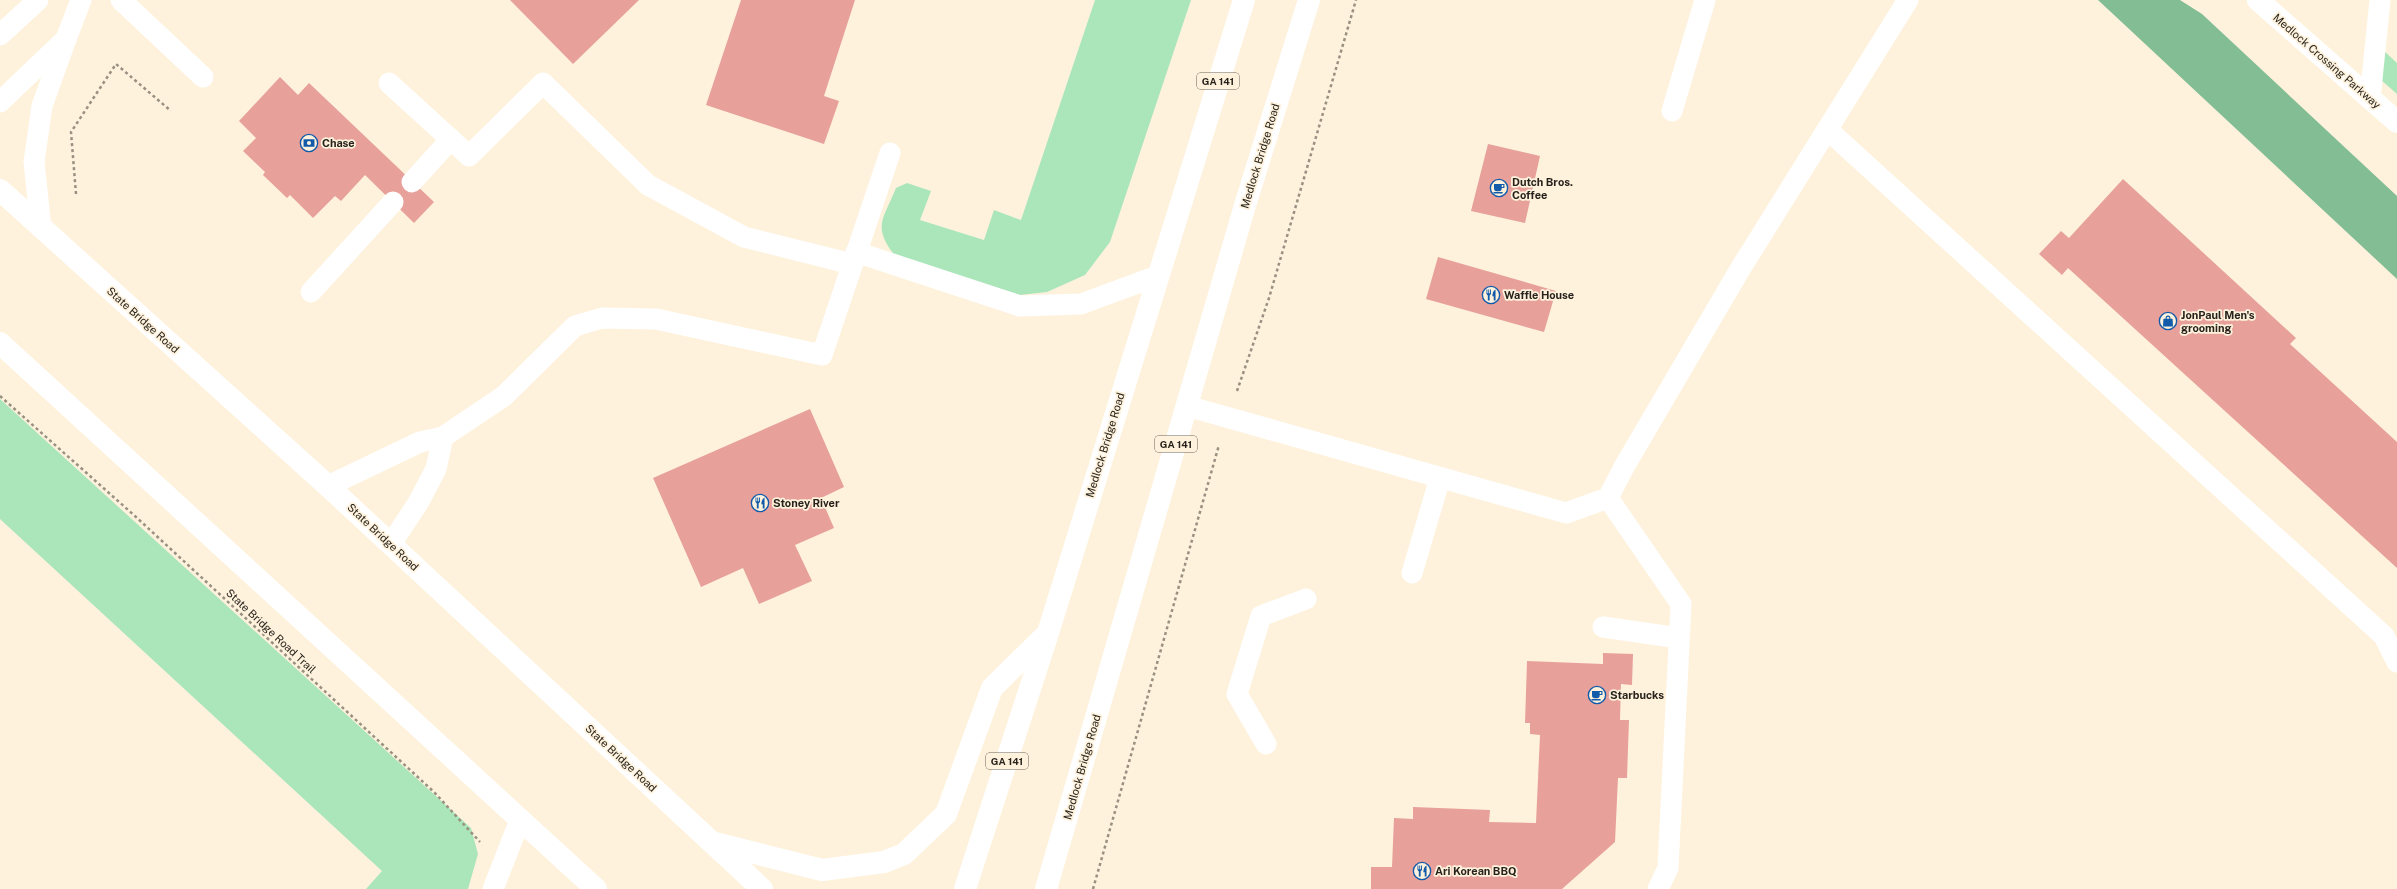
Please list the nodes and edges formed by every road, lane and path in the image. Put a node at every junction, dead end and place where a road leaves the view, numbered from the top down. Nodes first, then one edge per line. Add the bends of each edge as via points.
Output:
1 (38, 0) edge
2 (81, 0) edge
3 (121, 0) edge
4 (1244, 0) edge
5 (1310, 0) edge
6 (1705, 0) edge
7 (1908, 0) edge
8 (2258, 0) edge
9 (2380, 0) edge
10 (0, 35) edge
11 (66, 39) junction
12 (203, 77) dead end
13 (389, 83) dead end
14 (2370, 99) junction
15 (0, 102) edge
16 (172, 111) dead end
17 (1672, 111) dead end
18 (2397, 122) edge
19 (1828, 130) junction
20 (451, 139) junction
21 (890, 153) dead end
22 (412, 182) dead end
23 (0, 190) edge
24 (76, 194) dead end
25 (392, 202) dead end
26 (41, 228) junction
27 (854, 258) junction
28 (1157, 276) junction
29 (311, 292) dead end
30 (0, 343) edge
31 (0, 396) edge
32 (1187, 406) junction
33 (443, 437) junction
34 (1440, 478) junction
35 (328, 486) junction
36 (1608, 498) junction
37 (391, 544) junction
38 (1412, 573) dead end
39 (1306, 599) dead end
40 (1604, 628) dead end
41 (1048, 633) junction
42 (1679, 638) junction
43 (2397, 662) edge
44 (1266, 744) dead end
45 (520, 820) junction
46 (712, 842) junction
47 (502, 866) junction
48 (493, 889) edge
49 (596, 889) edge
50 (762, 889) edge
51 (965, 889) edge
52 (1046, 889) edge
53 (1658, 889) edge

1 - 10 lane
2 - 11 lane
3 - 12 lane
4 - 28 main road, Medlock Bridge Road / GA 141
5 - 32 main road, Medlock Bridge Road / GA 141 via 1246,202
6 - 17 lane
7 - 19 lane
8 - 14 main road, Medlock Crossing Parkway
9 - 14 lane
11 - 15 lane
11 - 26 lane via 42,106 35,154 34,168
13 - 20 lane
14 - 18 main road, Medlock Crossing Parkway
16 - 24 path via 116,64 71,132
19 - 36 lane via 1739,272
19 - 43 lane via 2384,636
20 - 22 lane
20 - 27 lane via 469,156 543,83 648,185 744,237
21 - 27 lane
23 - 26 main road, State Bridge Road
25 - 29 lane
26 - 35 main road, State Bridge Road
27 - 28 lane via 1020,306 1081,304
27 - 33 lane via 822,355 656,319 602,318 575,326 504,396
28 - 41 main road, Medlock Bridge Road / GA 141
30 - 45 main road
31 - 47 path, State Bridge Road Trail via 136,517 434,792
32 - 34 lane
32 - 52 main road, Medlock Bridge Road / GA 141
33 - 35 lane via 420,442
33 - 37 lane via 436,469 418,503
34 - 36 lane via 1566,513
34 - 38 lane
35 - 37 main road, State Bridge Road
36 - 42 lane via 1681,604
37 - 46 main road, State Bridge Road
39 - 44 lane via 1261,616 1237,694
40 - 42 lane
41 - 46 main road via 992,688 946,814 904,854 884,862 822,870
41 - 51 main road, Medlock Bridge Road / GA 141
42 - 53 lane via 1668,868
45 - 47 lane
45 - 49 main road
46 - 50 main road, State Bridge Road
47 - 48 lane

